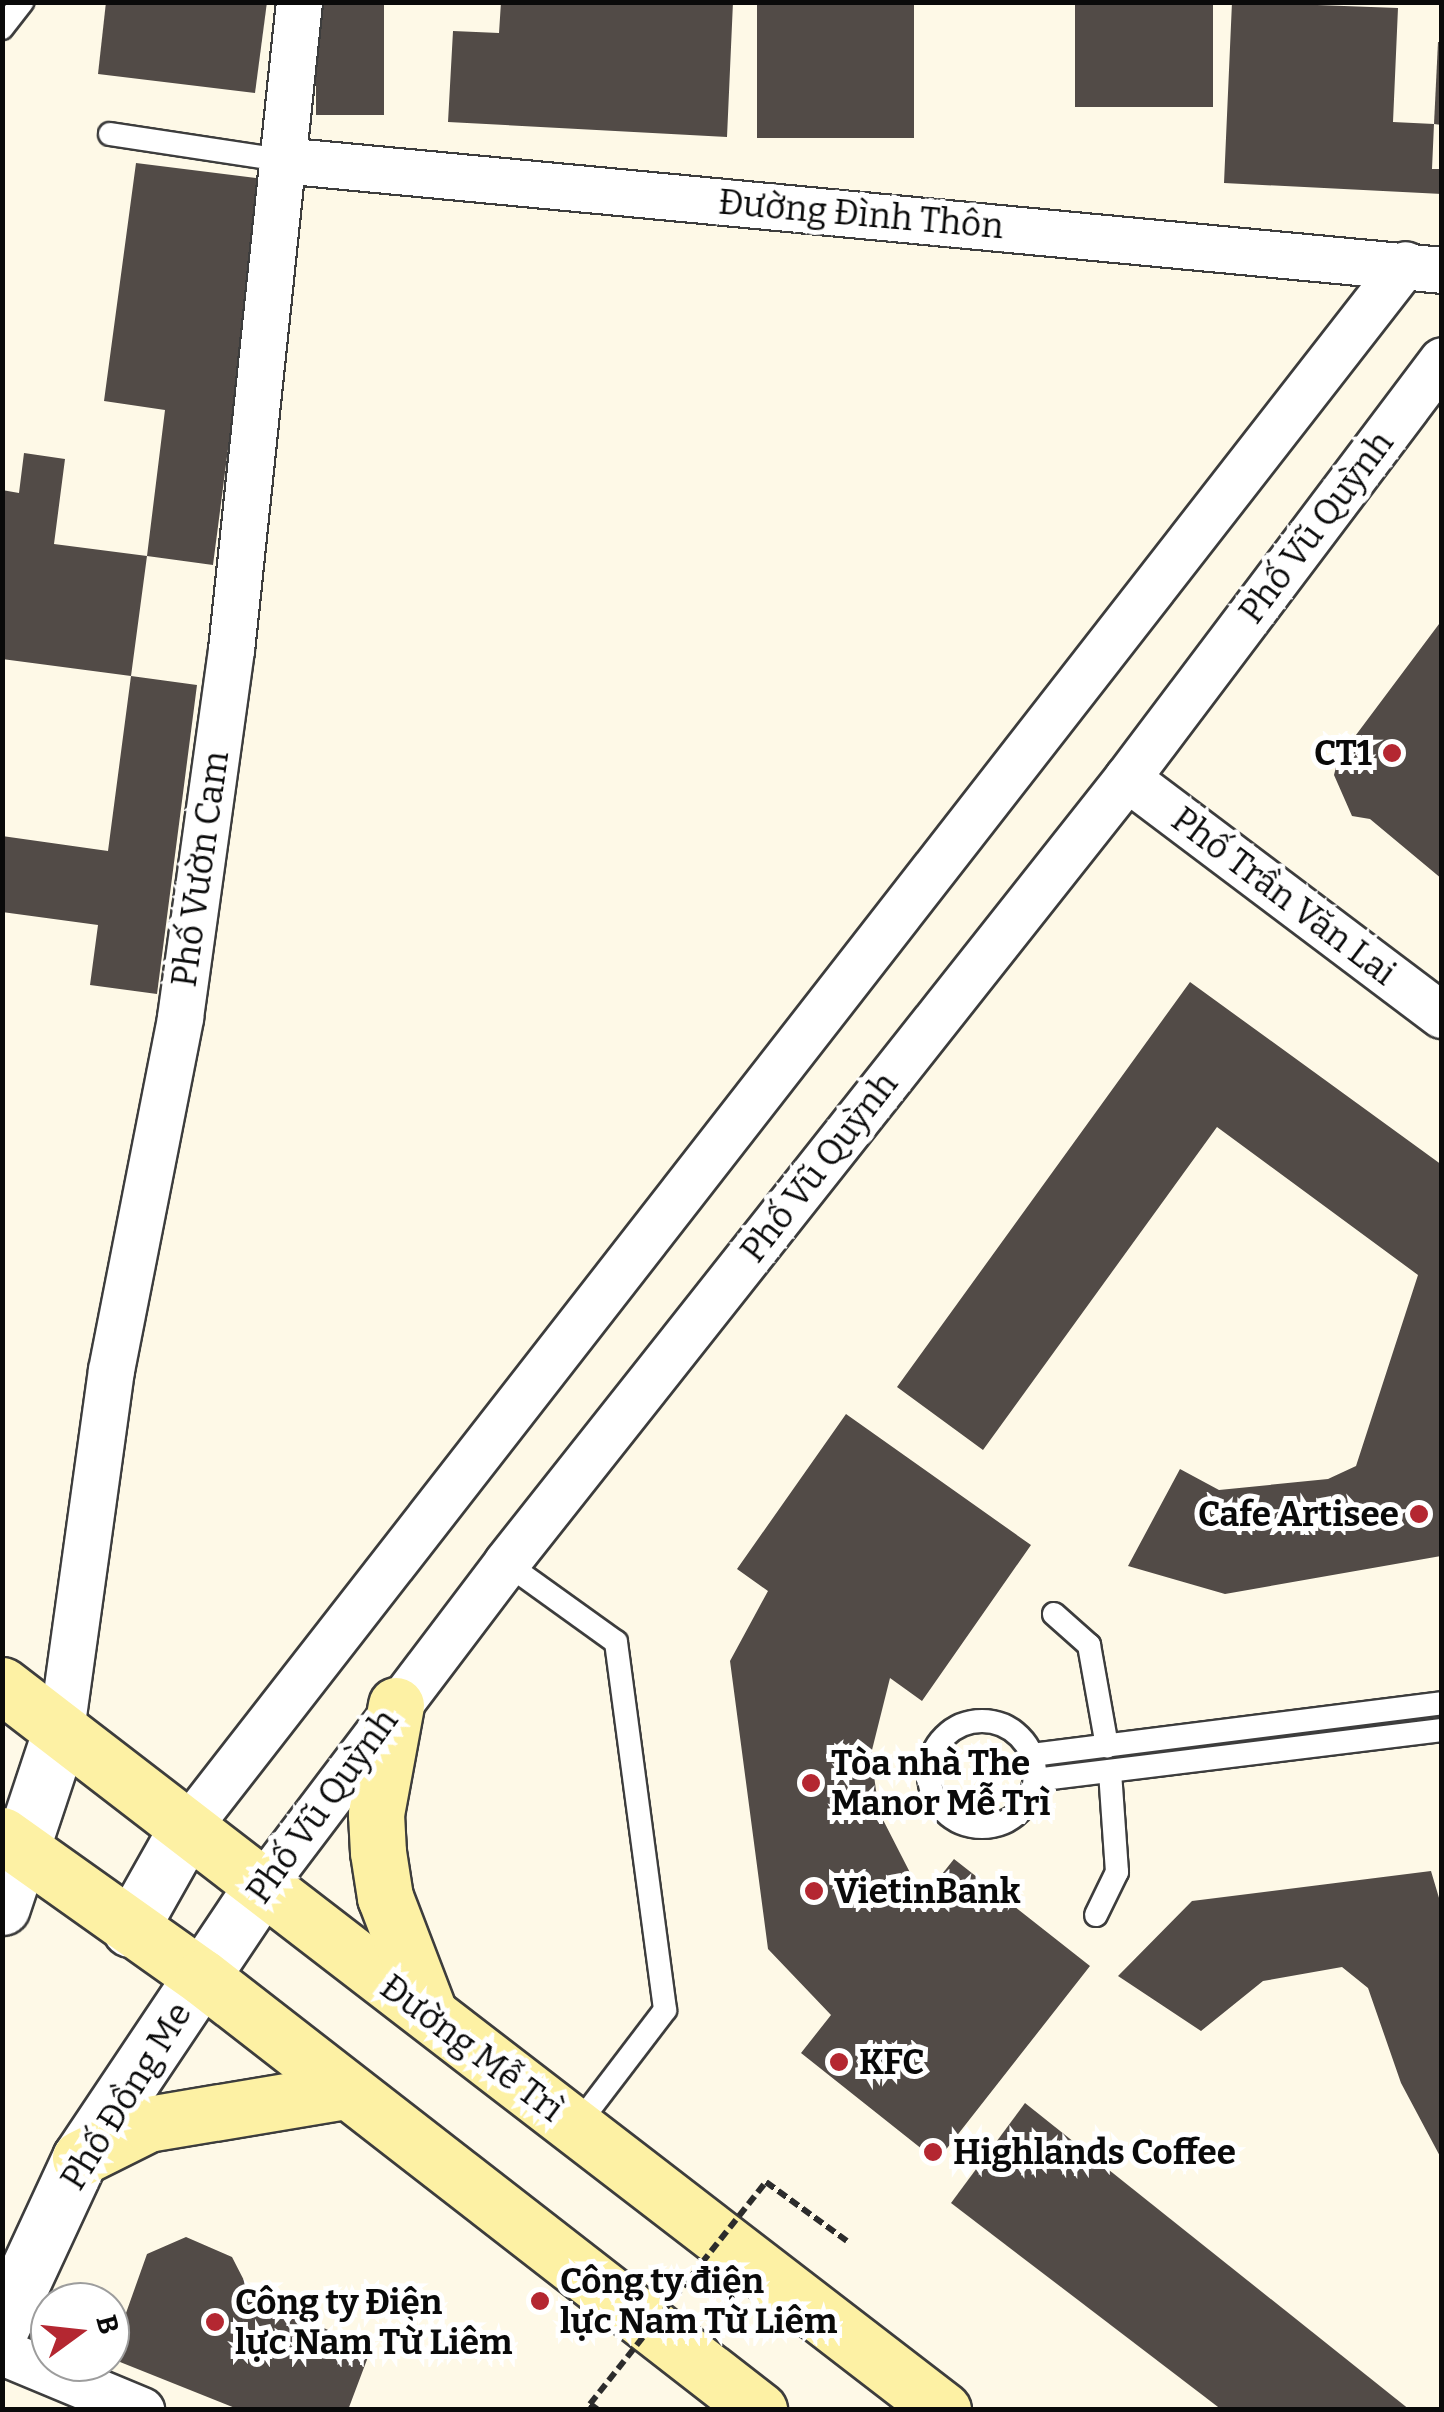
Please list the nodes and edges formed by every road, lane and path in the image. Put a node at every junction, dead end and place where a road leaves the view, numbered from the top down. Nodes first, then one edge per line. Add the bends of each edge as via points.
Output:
1 (22, 2) edge
2 (300, 2) edge
3 (2, 28) edge
4 (110, 134) dead end
5 (281, 160) junction
6 (1423, 267) edge
7 (1442, 360) edge
8 (1128, 778) junction
9 (1442, 1015) edge
10 (506, 1563) junction
11 (1054, 1614) dead end
12 (2, 1685) edge
13 (1442, 1703) edge
14 (396, 1704) junction
15 (61, 1730) junction
16 (1442, 1730) edge
17 (1107, 1746) junction
18 (1032, 1755) junction
19 (1110, 1771) junction
20 (1034, 1780) junction
21 (188, 1828) junction
22 (13, 1844) edge
23 (262, 1886) junction
24 (2, 1907) edge
25 (1096, 1914) dead end
26 (130, 1929) junction
27 (202, 1977) junction
28 (432, 2019) junction
29 (346, 2091) junction
30 (576, 2127) junction
31 (80, 2158) junction
32 (846, 2240) dead end
33 (2, 2326) edge
34 (2, 2352) edge
35 (141, 2410) edge
36 (598, 2410) edge
37 (759, 2410) edge
38 (942, 2410) edge

1 - 3 lane
2 - 5 street, Phố Vườn Cam
4 - 5 lane
5 - 6 street, Đường Đình Thôn
5 - 15 street, Phố Vườn Cam via 231,650 185,978 111,1370
6 - 21 street
7 - 8 street, Phố Vũ Quỳnh
8 - 9 street, Phố Trần Văn Lai
8 - 10 street, Phố Vũ Quỳnh
10 - 14 street, Phố Vũ Quỳnh
10 - 30 lane via 616,1642 665,2010
11 - 17 lane via 1089,1645
12 - 15 main road, Đường Mễ Trì
13 - 17 lane
14 - 23 street, Phố Vũ Quỳnh
14 - 28 main road via 378,1800 378,1852 385,1897
15 - 21 main road, Đường Mễ Trì
15 - 22 street
16 - 19 lane
17 - 18 lane
18 - 20 lane
18 - 20 lane via 1011,1728 961,1724 935,1748 929,1783 946,1814 980,1828 1013,1818
19 - 20 lane
19 - 25 lane via 1116,1872
21 - 23 main road, Đường Mễ Trì
21 - 26 street
22 - 24 street
22 - 26 main road
23 - 27 street, Phố Vũ Quỳnh
23 - 28 main road, Đường Mễ Trì
26 - 27 main road
27 - 29 main road
27 - 31 street, Phố Đồng Me
28 - 30 main road, Đường Mễ Trì
29 - 31 main road via 148,2124
29 - 37 main road
30 - 38 main road, Đường Mễ Trì
31 - 33 street, Phố Đồng Me
32 - 36 path, bridge via 766,2182 590,2404
34 - 35 street

